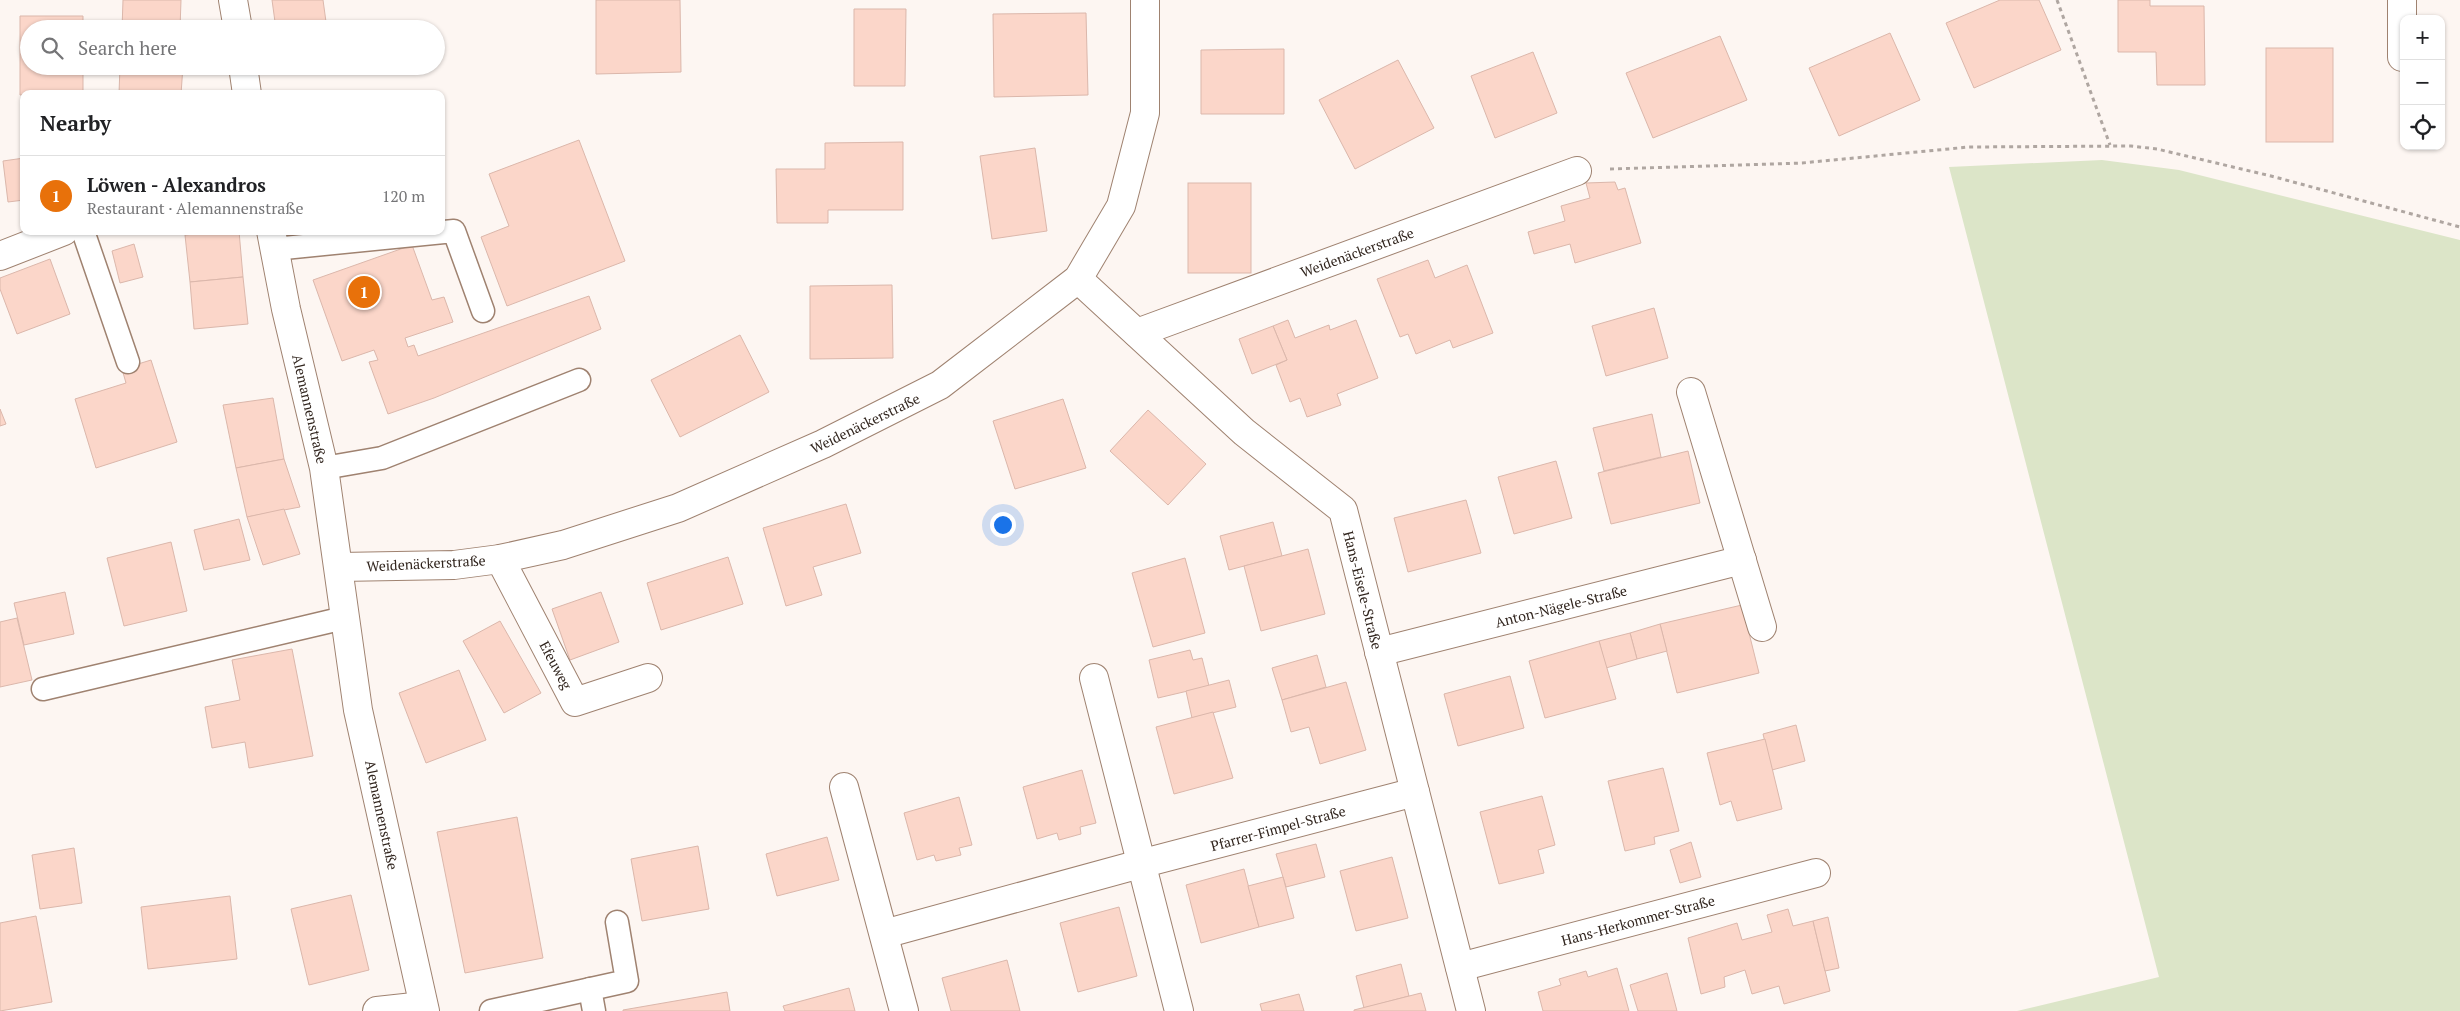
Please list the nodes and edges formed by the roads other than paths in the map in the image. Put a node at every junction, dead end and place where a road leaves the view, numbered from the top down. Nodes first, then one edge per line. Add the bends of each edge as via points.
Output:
1 (233, 0) edge
2 (1145, 0) edge
3 (2402, 0) edge
4 (2402, 15) edge
5 (236, 20) edge
6 (244, 75) edge
7 (246, 90) edge
8 (1577, 170) road end
9 (445, 231) edge
10 (54, 235) edge
11 (84, 235) edge
12 (374, 235) edge
13 (273, 240) edge
14 (0, 256) edge
15 (1078, 279) junction
16 (483, 311) dead end
17 (1137, 333) junction
18 (128, 362) dead end
19 (579, 380) dead end
20 (1691, 392) dead end
21 (324, 468) junction
22 (500, 559) junction
23 (1742, 560) junction
24 (339, 567) junction
25 (344, 618) junction
26 (1762, 627) dead end
27 (1379, 652) junction
28 (648, 678) dead end
29 (1094, 678) dead end
30 (43, 689) dead end
31 (844, 787) dead end
32 (1415, 792) junction
33 (1140, 864) junction
34 (1816, 873) dead end
35 (617, 922) dead end
36 (884, 934) junction
37 (1460, 967) junction
38 (590, 989) junction
39 (424, 1008) edge
40 (377, 1011) edge
41 (491, 1011) edge
42 (594, 1011) edge
43 (904, 1011) edge
44 (1178, 1011) edge
45 (1471, 1011) edge

1 - 5 street
2 - 15 street, Weidenäckerstraße via 1145,113 1121,206
3 - 4 street
6 - 7 street
8 - 17 street, Weidenäckerstraße
9 - 16 lane via 454,231
10 - 14 street
11 - 18 lane
12 - 13 lane
13 - 21 street, Alemannenstraße
15 - 17 street, Hans-Eisele-Straße
15 - 22 street, Weidenäckerstraße via 940,385 823,444 678,508 563,545
17 - 27 street, Hans-Eisele-Straße via 1244,432 1343,510
19 - 21 lane via 382,458
20 - 23 street
21 - 24 street, Alemannenstraße
22 - 24 street, Weidenäckerstraße via 454,565
22 - 28 street, Efeuweg via 575,702
23 - 26 street
23 - 27 street, Anton-Nägele-Straße
24 - 25 street, Alemannenstraße
25 - 30 lane
25 - 39 street, Alemannenstraße via 358,710
27 - 32 street, Hans-Eisele-Straße
29 - 33 street
31 - 36 street
32 - 33 street, Pfarrer-Fimpel-Straße
32 - 37 street, Hans-Eisele-Straße
33 - 36 street, Pfarrer-Fimpel-Straße
33 - 44 street
34 - 37 street, Hans-Herkommer-Straße
35 - 38 lane via 627,981
36 - 43 street
37 - 45 street, Hans-Eisele-Straße
38 - 41 lane
38 - 42 lane
39 - 40 street

